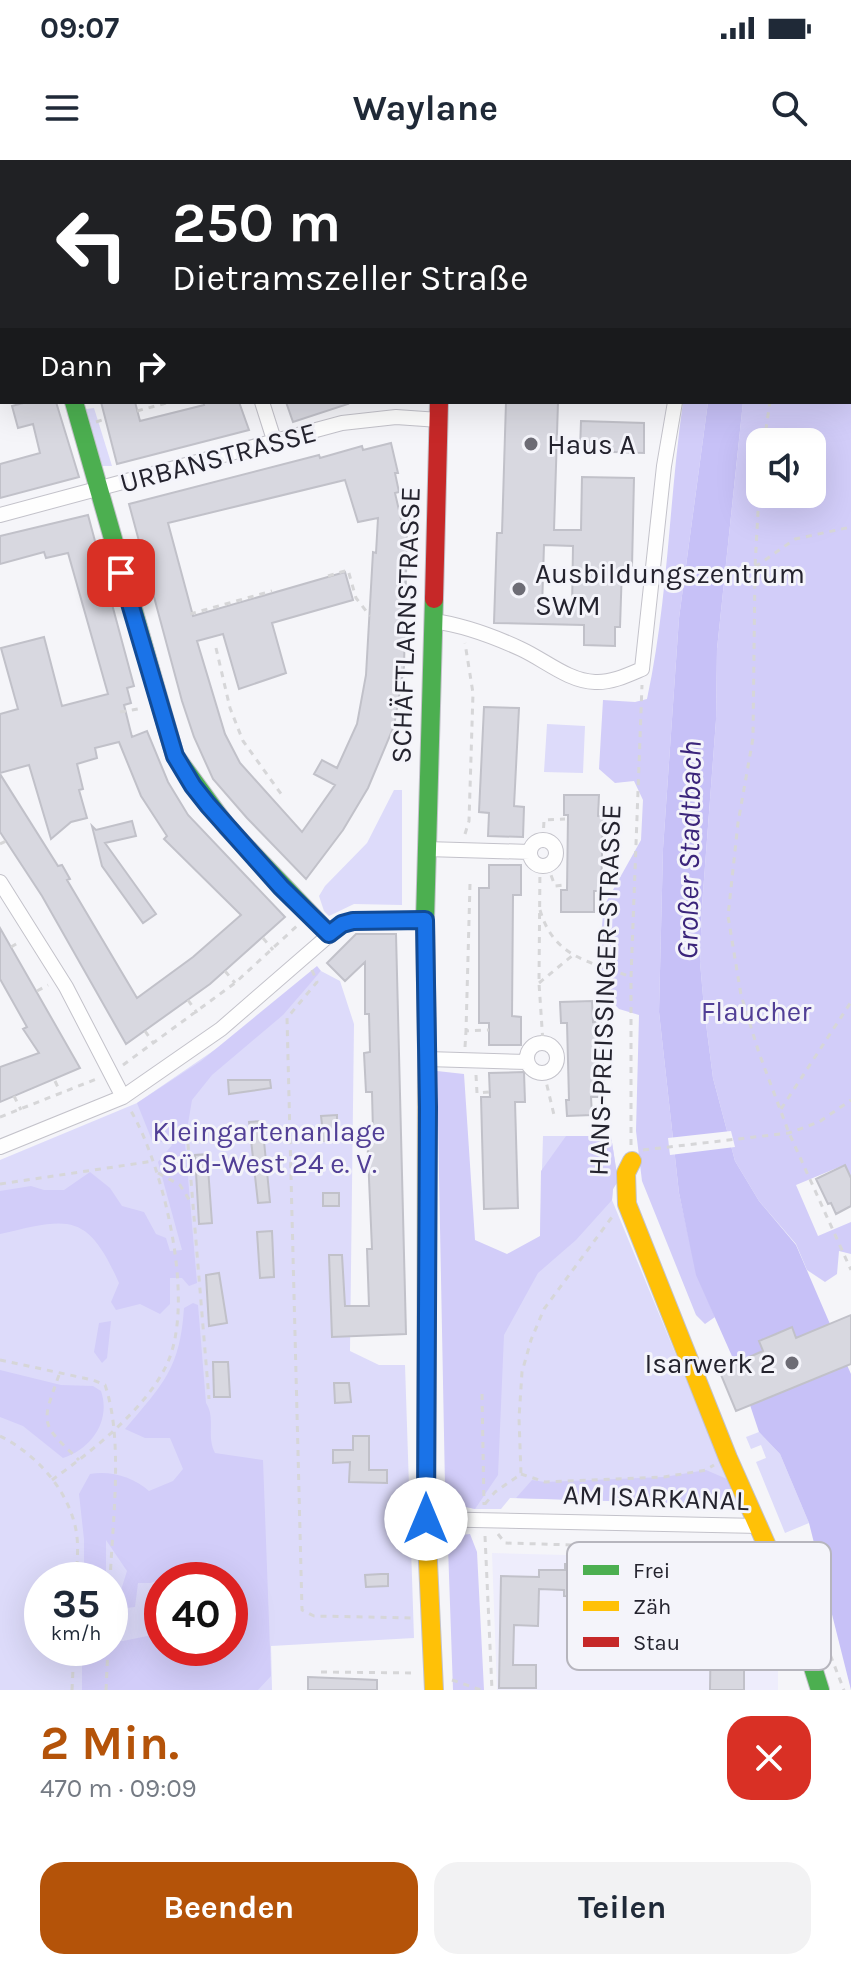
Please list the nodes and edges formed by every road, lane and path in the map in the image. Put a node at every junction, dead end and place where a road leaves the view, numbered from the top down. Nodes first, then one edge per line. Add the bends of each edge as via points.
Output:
1 (75, 404) edge
2 (163, 404) edge
3 (263, 404) edge
4 (675, 404) edge
5 (771, 404) edge
6 (137, 411) dead end
7 (439, 411) edge
8 (767, 428) edge
9 (275, 443) junction
10 (97, 489) junction
11 (758, 508) edge
12 (0, 515) edge
13 (851, 527) edge
14 (755, 567) junction
15 (328, 576) dead end
16 (272, 591) dead end
17 (190, 614) dead end
18 (370, 616) dead end
19 (405, 618) dead end
20 (425, 619) junction
21 (464, 627) junction
22 (216, 648) dead end
23 (642, 669) junction
24 (158, 704) junction
25 (120, 712) dead end
26 (284, 798) dead end
27 (565, 819) dead end
28 (543, 840) junction
29 (6, 841) dead end
30 (0, 844) edge
31 (426, 849) junction
32 (460, 849) junction
33 (530, 852) junction
34 (544, 865) junction
35 (0, 882) edge
36 (470, 884) dead end
37 (563, 885) dead end
38 (539, 906) junction
39 (309, 913) junction
40 (425, 920) junction
41 (329, 934) junction
42 (263, 938) dead end
43 (273, 950) junction
44 (573, 955) junction
45 (306, 956) junction
46 (225, 971) dead end
47 (631, 977) junction
48 (235, 983) junction
49 (539, 983) junction
50 (188, 1000) dead end
51 (851, 1002) edge
52 (197, 1013) junction
53 (489, 1030) dead end
54 (145, 1031) dead end
55 (543, 1043) junction
56 (154, 1044) junction
57 (427, 1059) junction
58 (476, 1059) junction
59 (527, 1062) junction
60 (111, 1073) junction
61 (544, 1073) junction
62 (55, 1081) dead end
63 (490, 1092) dead end
64 (61, 1094) junction
65 (14, 1096) dead end
66 (123, 1097) junction
67 (851, 1100) edge
68 (21, 1110) junction
69 (780, 1111) junction
70 (554, 1115) dead end
71 (0, 1117) edge
72 (789, 1133) junction
73 (188, 1144) dead end
74 (665, 1146) dead end
75 (0, 1147) edge
76 (154, 1161) junction
77 (632, 1161) joint
78 (157, 1173) junction
79 (0, 1184) edge
80 (192, 1204) junction
81 (627, 1204) junction
82 (851, 1270) edge
83 (0, 1360) edge
84 (59, 1374) junction
85 (482, 1394) dead end
86 (209, 1399) dead end
87 (114, 1429) junction
88 (0, 1436) edge
89 (728, 1458) junction
90 (79, 1460) junction
91 (521, 1474) junction
92 (52, 1480) junction
93 (426, 1519) junction
94 (485, 1520) junction
95 (760, 1526) junction
96 (766, 1542) edge
97 (567, 1545) edge
98 (76, 1562) edge
99 (111, 1562) edge
100 (431, 1617) junction
101 (73, 1666) edge
102 (107, 1666) edge
103 (814, 1670) edge
104 (321, 1672) dead end
105 (434, 1682) edge
106 (72, 1690) edge
107 (106, 1690) edge
108 (481, 1690) edge
109 (492, 1690) edge
110 (820, 1690) edge

1 - 10 street
2 - 6 path
3 - 9 street
4 - 23 street
5 - 8 path
7 - 9 street, URBANSTRASSE via 342,423
7 - 20 street, SCHÄFTLARNSTRASSE
9 - 10 street, URBANSTRASSE
10 - 12 street, URBANSTRASSE
10 - 24 street
11 - 14 path
13 - 14 path via 795,539
14 - 69 path via 753,738 728,916 741,995
15 - 18 path via 348,570 356,598
16 - 17 path
19 - 20 path
20 - 21 street
20 - 31 street, SCHÄFTLARNSTRASSE
21 - 23 street via 576,678 594,682
21 - 32 path via 473,705 469,821
22 - 26 path via 243,741
23 - 47 path, HANS-PREISSINGER-STRASSE
24 - 25 path
24 - 39 street via 175,756 193,786
27 - 28 path via 544,820
28 - 33 street
28 - 34 street via 555,849 554,859
29 - 30 path
31 - 32 street
31 - 40 street, SCHÄFTLARNSTRASSE
32 - 33 street
33 - 34 street via 533,861
34 - 37 path via 555,886
34 - 38 path
35 - 60 street via 66,987
36 - 53 path via 466,1031
38 - 44 path via 546,929
38 - 49 path
39 - 41 street
39 - 43 path
40 - 41 street via 353,921
40 - 57 street, SCHÄFTLARNSTRASSE
41 - 45 street
42 - 43 path
43 - 48 path
44 - 47 path
44 - 49 path
45 - 66 street via 221,1029
45 - 100 path via 317,982 287,1018 302,1610 314,1616
46 - 48 path
47 - 77 path, HANS-PREISSINGER-STRASSE
48 - 52 path
49 - 55 path
50 - 52 path
51 - 69 path
52 - 56 path
54 - 56 path
55 - 59 street via 529,1049
55 - 61 street via 554,1049 557,1059
56 - 60 path
57 - 58 street
57 - 93 street, SCHÄFTLARNSTRASSE
58 - 59 street
58 - 63 path via 477,1093
59 - 61 street via 535,1072
60 - 64 path
60 - 66 street
61 - 70 path
62 - 64 path
64 - 68 path
65 - 68 path
66 - 75 street
66 - 76 path
67 - 72 path via 819,1122
68 - 71 path
69 - 72 path
72 - 74 path
72 - 82 path
73 - 80 path
76 - 78 path
76 - 79 path
77 - 81 street, HANS-PREISSINGER-STRASSE via 626,1173
78 - 80 path via 180,1185
78 - 87 path via 169,1218 178,1313 163,1373
80 - 86 path
81 - 89 street, HANS-PREISSINGER-STRASSE
81 - 91 path via 608,1221 551,1298 531,1340 522,1372
83 - 84 path
84 - 87 path via 105,1385
84 - 90 path via 45,1414 51,1434
85 - 91 path via 484,1505
87 - 90 path
87 - 99 path
88 - 92 path via 30,1455
89 - 91 path via 706,1470 664,1477 545,1482
89 - 95 street, HANS-PREISSINGER-STRASSE
90 - 92 path
92 - 98 path via 76,1528
93 - 94 street, AM ISARKANAL
93 - 100 street, SCHÄFTLARNSTRASSE
94 - 95 street, AM ISARKANAL
94 - 97 path via 505,1543
94 - 109 path
95 - 96 street, AM ISARKANAL
100 - 105 street, SCHÄFTLARNSTRASSE
101 - 106 path
102 - 107 path
103 - 110 street, AM ISARKANAL
104 - 105 path
105 - 108 path

